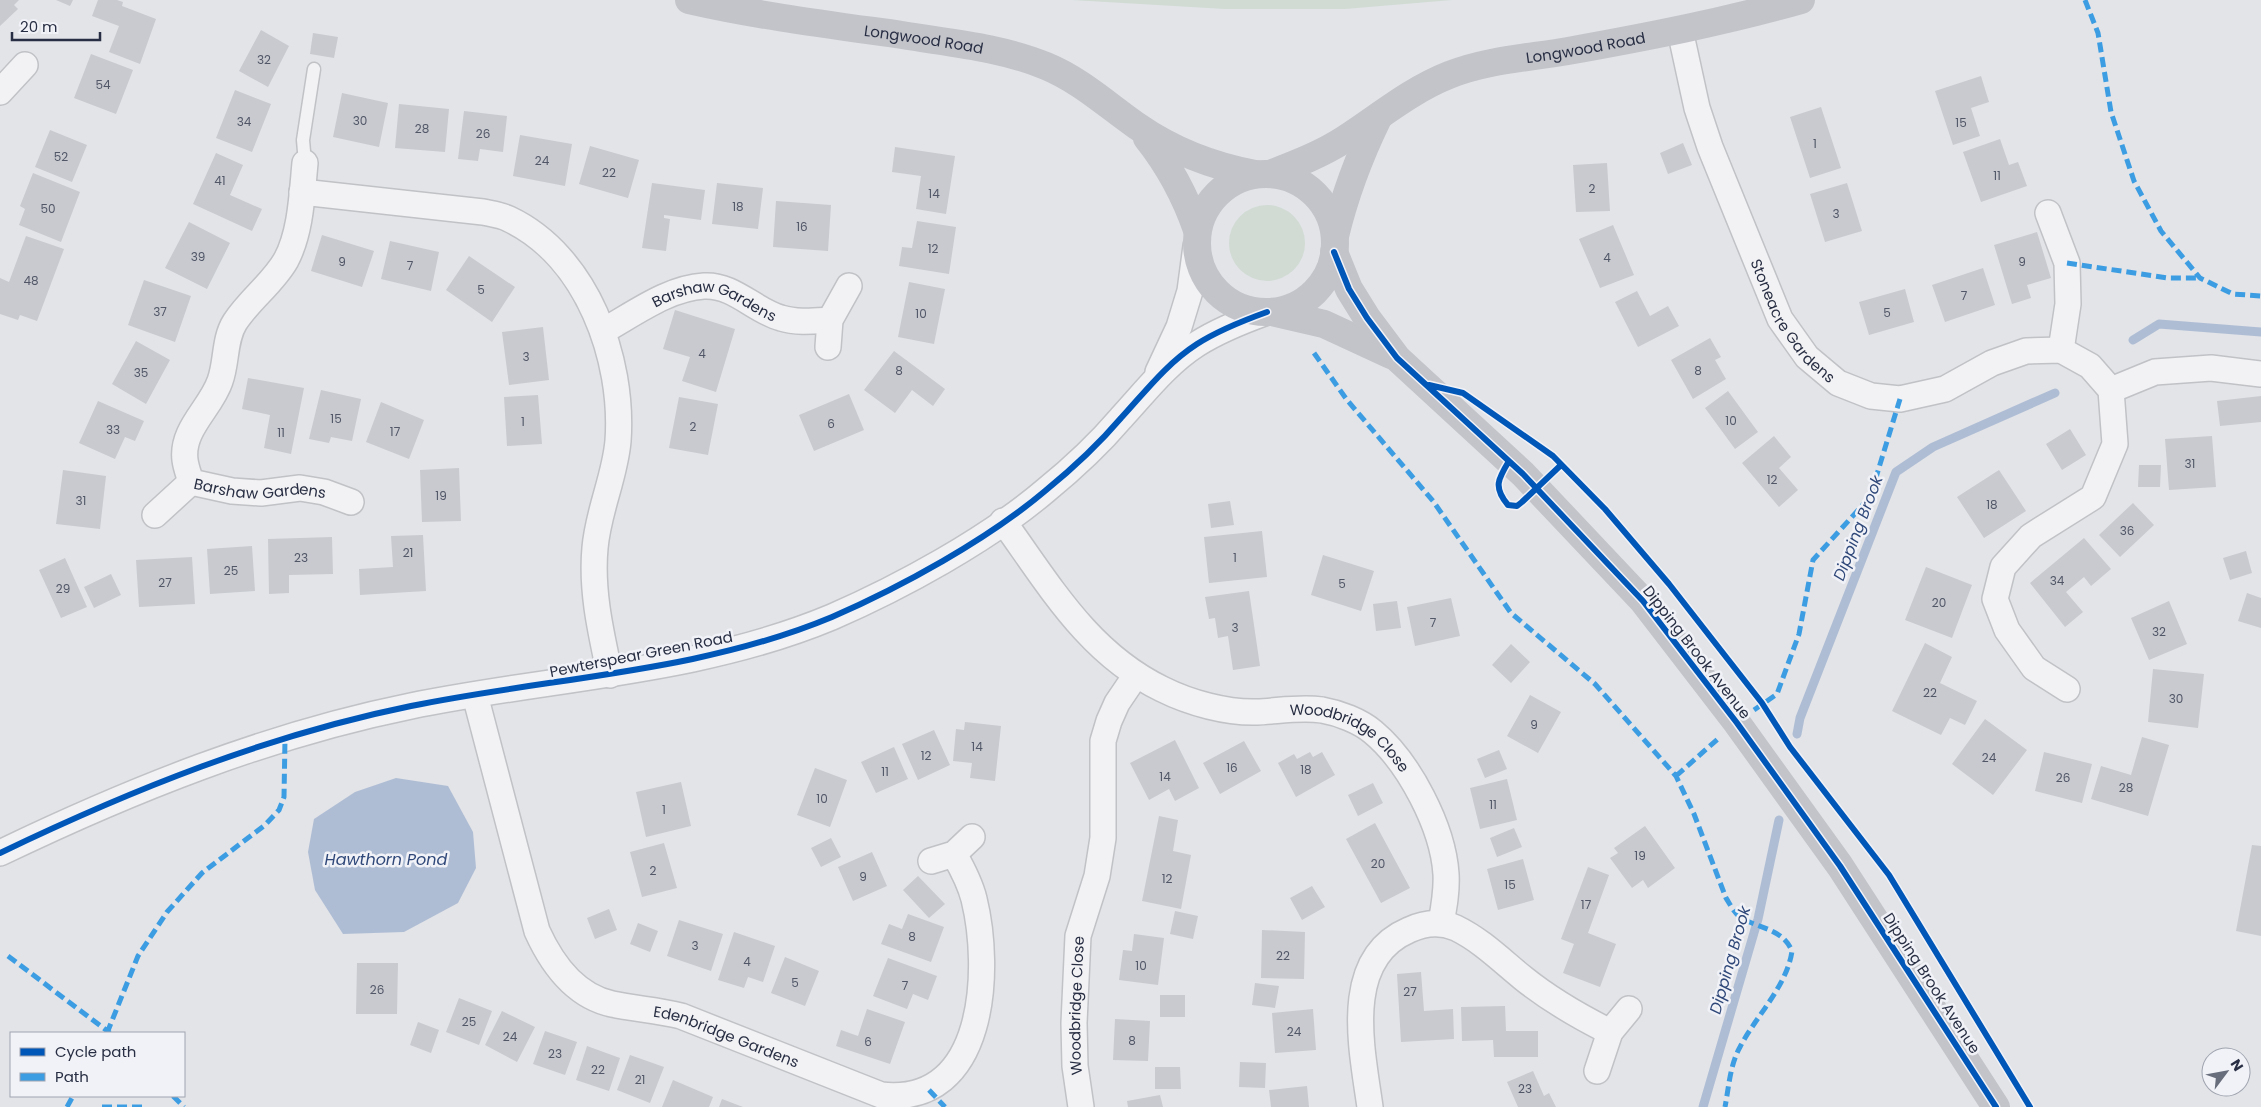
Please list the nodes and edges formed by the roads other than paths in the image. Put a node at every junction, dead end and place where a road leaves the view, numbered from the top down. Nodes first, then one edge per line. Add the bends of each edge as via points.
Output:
1 (689, 0) edge
2 (1801, 0) edge
3 (1680, 30) junction
4 (25, 65) dead end
5 (314, 69) dead end
6 (0, 92) edge
7 (1379, 117) junction
8 (1138, 127) junction
9 (305, 163) joint
10 (1262, 174) junction
11 (302, 192) junction
12 (2048, 213) dead end
13 (1197, 238) junction
14 (1334, 244) junction
15 (849, 286) dead end
16 (1269, 312) junction
17 (830, 320) junction
18 (603, 331) junction
19 (828, 347) dead end
20 (2061, 350) junction
21 (1397, 358) junction
22 (2261, 374) edge
23 (1156, 377) junction
24 (2111, 390) junction
25 (191, 482) junction
26 (353, 505) dead end
27 (155, 515) dead end
28 (1003, 522) junction
29 (610, 675) junction
30 (1136, 675) junction
31 (2067, 690) dead end
32 (475, 695) junction
33 (952, 850) dead end
34 (0, 853) edge
35 (1441, 923) junction
36 (1629, 1009) dead end
37 (1610, 1032) junction
38 (1597, 1070) dead end
39 (1080, 1107) edge
40 (1370, 1107) edge
41 (1996, 1107) edge

1 - 8 street, Longwood Road via 992,49 1046,66 1089,89
2 - 3 street, Longwood Road
3 - 7 street, Longwood Road via 1495,61 1448,75 1411,94
3 - 20 street, Stoneacre Gardens via 1697,108 1710,147 1780,318 1807,357 1838,383 1871,396 1900,399 1945,389 1992,363 2026,351
4 - 6 street
5 - 9 lane via 302,140
7 - 10 street, Longwood Road via 1303,162
7 - 14 street, Longwood Road via 1358,157 1344,197
8 - 10 street, Longwood Road via 1179,151 1220,168
8 - 13 street, Longwood Road via 1166,163 1186,198
9 - 11 street, Barshaw Gardens
10 - 13 street via 1235,181 1217,193 1204,210
10 - 14 street via 1285,176 1304,185 1319,199 1330,216
11 - 18 street via 484,212 507,218 545,242 561,259 575,278
11 - 25 street, Barshaw Gardens via 286,260 234,325 220,382 186,443 185,459
12 - 20 street via 2068,264 2068,304
13 - 16 street via 1198,261 1209,283 1226,300 1248,310
13 - 23 street, Pewterspear Green Road via 1187,299
14 - 16 street via 1327,273 1320,286 1286,310
14 - 21 street, Dipping Brook Avenue via 1349,289
15 - 17 street
16 - 21 street, Dipping Brook Avenue via 1324,324
16 - 23 street, Pewterspear Green Road via 1230,325 1194,346
17 - 18 street, Barshaw Gardens via 780,318 723,288 706,286 669,296
17 - 19 street
18 - 29 street via 612,360 619,414 618,442 595,548 596,604
20 - 24 street via 2090,366
21 - 41 street, Dipping Brook Avenue via 1523,474 1643,601 1738,723 1840,866
22 - 24 street via 2211,368 2155,372
23 - 28 street, Pewterspear Green Road via 1086,455 1042,494
24 - 31 street via 2115,444 2093,497 2031,536 2003,567 1994,599 2007,630 2034,668
25 - 26 street, Barshaw Gardens via 232,491 261,493 300,488 324,492
25 - 27 street
28 - 29 street, Pewterspear Green Road via 897,586 833,616 775,638 704,658
28 - 30 street, Woodbridge Close via 1077,622 1102,650
29 - 32 street, Pewterspear Green Road
30 - 35 street, Woodbridge Close via 1164,690 1221,709 1255,712 1321,710 1339,714 1372,731 1402,763 1431,819 1446,873
30 - 39 street, Woodbridge Close via 1117,703 1103,741 1103,838 1097,876 1078,936 1074,1023
32 - 33 street, Edenbridge Gardens via 537,932 546,950 573,984 592,997 612,1004 681,1016 881,1094 897,1098 929,1090 951,1074 969,1047 978,1003 982,958 974,897
32 - 34 street, Pewterspear Green Road via 344,722 247,751 173,776
35 - 37 street via 1471,936 1524,979 1587,1021
35 - 40 street via 1419,926 1395,936 1379,950 1369,966 1362,1008 1362,1048
36 - 37 street
37 - 38 street

